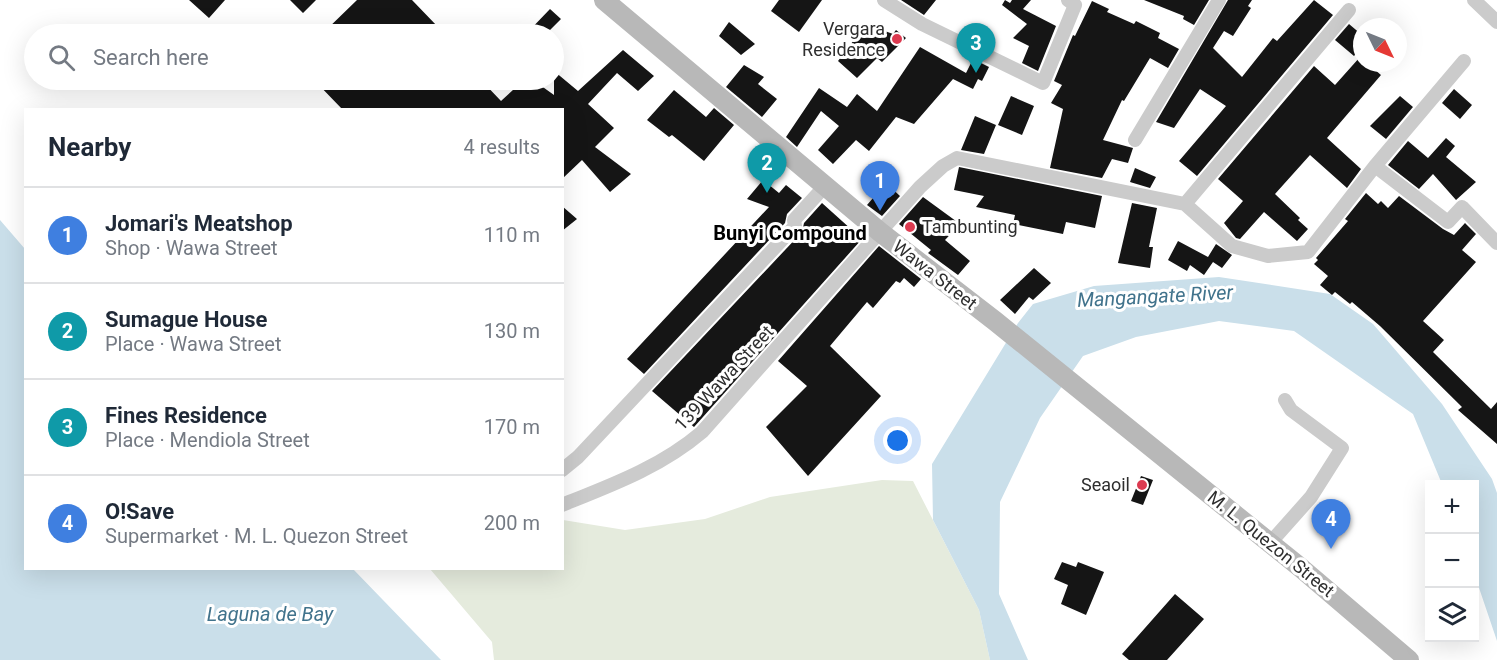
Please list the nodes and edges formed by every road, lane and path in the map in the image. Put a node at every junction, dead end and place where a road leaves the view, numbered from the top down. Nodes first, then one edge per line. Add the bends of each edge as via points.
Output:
1 (604, 0) edge
2 (884, 0) edge
3 (1068, 0) edge
4 (1219, 0) edge
5 (1474, 0) edge
6 (1349, 10) dead end
7 (1497, 22) edge
8 (1464, 61) dead end
9 (1135, 140) dead end
10 (1375, 166) junction
11 (825, 186) junction
12 (1185, 204) junction
13 (880, 232) junction
14 (1497, 243) edge
15 (1285, 399) dead end
16 (1130, 431) joint
17 (564, 468) edge
18 (564, 504) edge
19 (1270, 543) junction
20 (1409, 660) edge

1 - 11 main road, Wawa Street
2 - 3 street via 922,24 1043,83 1075,5
4 - 9 street
5 - 7 street
6 - 12 street
8 - 10 street
10 - 12 street via 1308,252 1268,256 1232,246
10 - 14 street via 1448,222 1462,207
11 - 13 main road, Wawa Street
11 - 17 street via 794,220 795,226
12 - 13 street, 139 Wawa Street via 957,158 920,187
13 - 16 main road, Wawa Street
13 - 18 street, 139 Wawa Street via 702,432 677,453
15 - 19 street via 1291,410 1342,448 1311,497
16 - 19 main road, M. L. Quezon Street
19 - 20 main road, M. L. Quezon Street

